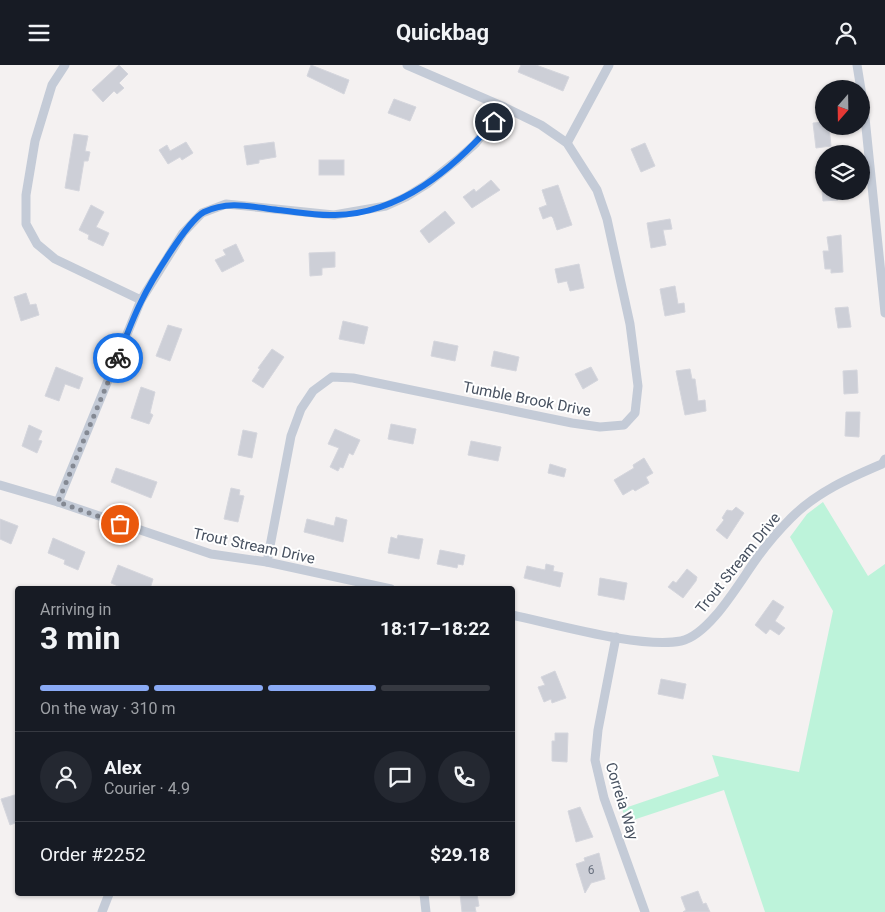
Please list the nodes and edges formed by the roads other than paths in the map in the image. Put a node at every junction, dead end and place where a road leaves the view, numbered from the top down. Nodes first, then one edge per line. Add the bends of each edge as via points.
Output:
1 (65, 65) edge
2 (408, 65) edge
3 (609, 65) edge
4 (857, 65) edge
5 (504, 107) junction
6 (567, 143) junction
7 (141, 301) junction
8 (885, 313) edge
9 (885, 459) edge
10 (0, 485) edge
11 (58, 502) junction
12 (267, 562) junction
13 (378, 586) edge
14 (515, 616) edge
15 (616, 637) junction
16 (108, 896) edge
17 (424, 896) edge
18 (102, 912) edge
19 (426, 912) edge
20 (645, 912) edge

1 - 7 street via 52,85 35,141 26,195 26,225 37,244 55,259
2 - 5 street, Tumble Brook Drive
3 - 6 street
4 - 8 street
5 - 6 street, Tumble Brook Drive via 541,125
5 - 7 street via 457,161 427,184 386,206 334,215 226,204 202,213 183,233
6 - 12 street, Tumble Brook Drive via 597,189 607,219 630,323 638,386 635,413 624,425 600,427 354,378 332,377 313,391 300,409 291,436
7 - 11 street
9 - 15 street, Trout Stream Drive via 882,464 814,498 791,518 700,630 683,641 660,643
10 - 11 street, Trout Stream Drive
11 - 12 street, Trout Stream Drive via 211,554
12 - 13 street, Trout Stream Drive
14 - 15 street, Trout Stream Drive
15 - 20 street, Correia Way via 595,760 604,798
16 - 18 street
17 - 19 street

